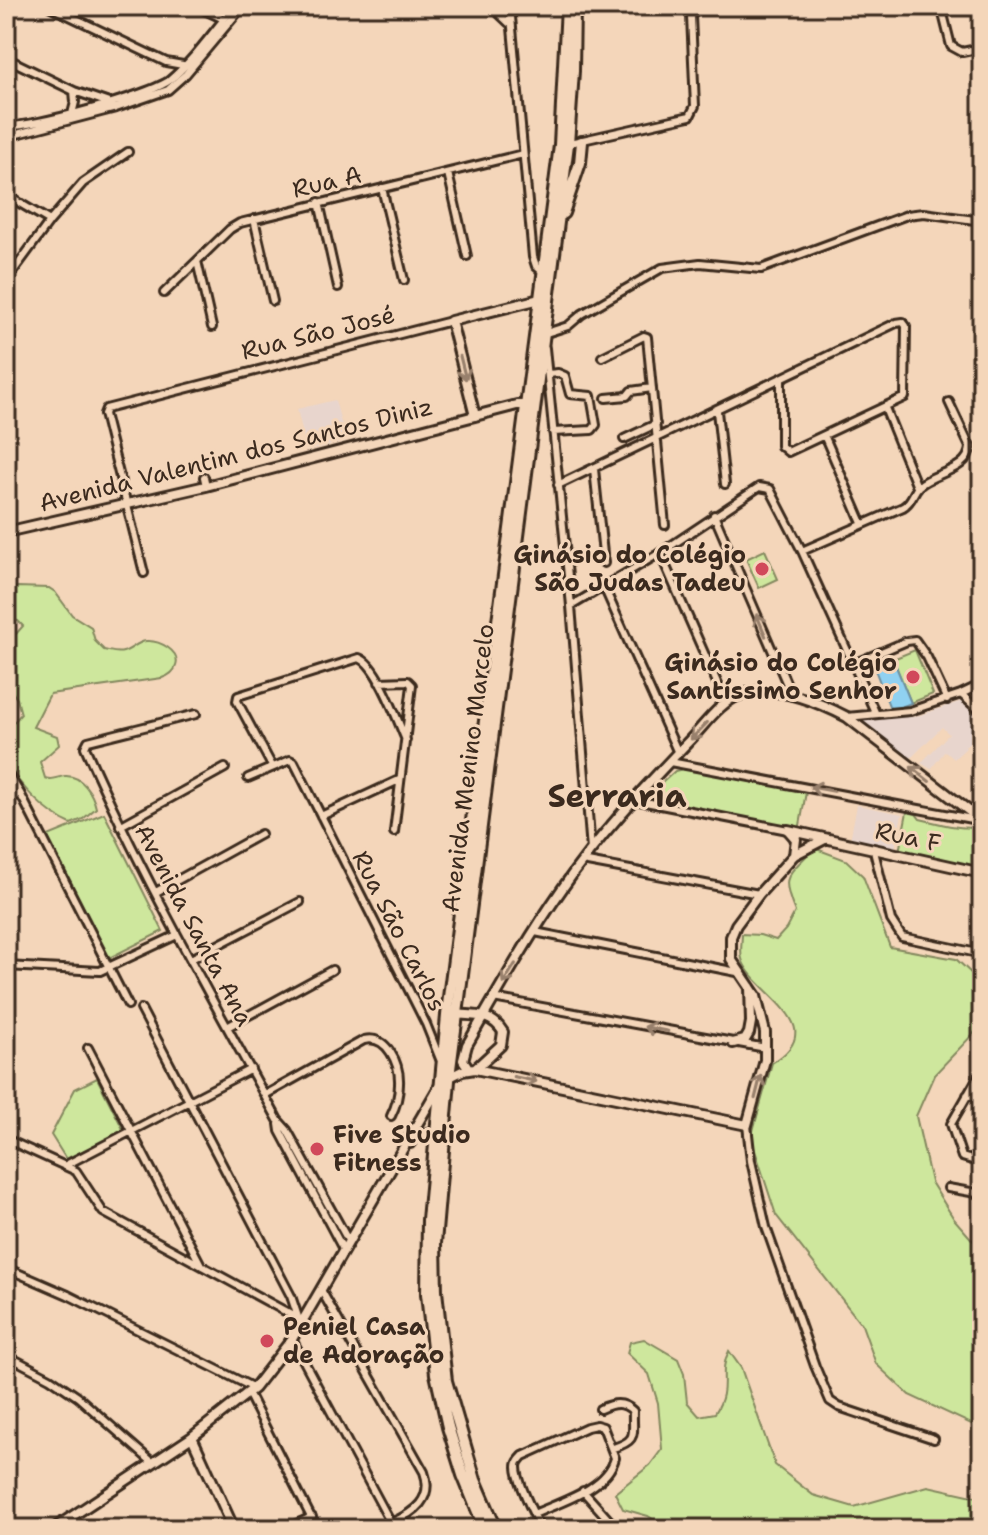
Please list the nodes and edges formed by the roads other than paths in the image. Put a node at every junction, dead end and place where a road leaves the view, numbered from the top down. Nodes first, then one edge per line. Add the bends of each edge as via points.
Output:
1 (49, 6) edge
2 (196, 6) edge
3 (235, 6) edge
4 (243, 6) edge
5 (491, 6) edge
6 (510, 6) edge
7 (567, 6) edge
8 (574, 6) edge
9 (700, 6) edge
10 (941, 6) edge
11 (224, 19) junction
12 (510, 23) junction
13 (982, 48) edge
14 (6, 58) edge
15 (166, 62) junction
16 (183, 65) junction
17 (170, 80) junction
18 (74, 91) junction
19 (108, 103) junction
20 (116, 108) junction
21 (71, 117) junction
22 (6, 126) edge
23 (6, 134) edge
24 (582, 142) junction
25 (564, 145) junction
26 (128, 152) dead end
27 (523, 154) junction
28 (448, 173) junction
29 (382, 188) junction
30 (6, 195) edge
31 (319, 202) junction
32 (254, 219) junction
33 (50, 221) junction
34 (982, 221) edge
35 (556, 233) junction
36 (467, 256) dead end
37 (197, 261) junction
38 (544, 273) junction
39 (404, 280) dead end
40 (6, 281) edge
41 (338, 287) dead end
42 (164, 293) dead end
43 (540, 299) junction
44 (273, 301) dead end
45 (451, 321) junction
46 (212, 327) dead end
47 (543, 338) junction
48 (602, 357) dead end
49 (548, 374) junction
50 (781, 380) junction
51 (652, 388) junction
52 (606, 398) dead end
53 (949, 402) dead end
54 (530, 405) junction
55 (885, 408) junction
56 (717, 411) junction
57 (475, 416) junction
58 (656, 424) junction
59 (553, 432) junction
60 (824, 435) junction
61 (658, 438) junction
62 (624, 439) dead end
63 (310, 459) junction
64 (312, 469) dead end
65 (594, 469) junction
66 (725, 484) dead end
67 (558, 485) junction
68 (917, 487) junction
69 (128, 504) junction
70 (714, 515) junction
71 (862, 523) junction
72 (665, 525) dead end
73 (6, 532) edge
74 (802, 551) junction
75 (660, 553) junction
76 (604, 563) dead end
77 (144, 573) dead end
78 (604, 587) junction
79 (571, 606) junction
80 (853, 664) junction
81 (379, 682) junction
82 (982, 684) edge
83 (961, 694) junction
84 (792, 696) junction
85 (947, 700) junction
86 (726, 703) junction
87 (875, 712) junction
88 (982, 713) edge
89 (196, 714) dead end
90 (847, 717) junction
91 (406, 740) junction
92 (678, 753) junction
93 (670, 761) junction
94 (272, 766) junction
95 (225, 768) dead end
96 (6, 771) edge
97 (248, 778) dead end
98 (399, 780) junction
99 (20, 793) junction
100 (6, 800) edge
101 (635, 800) junction
102 (321, 816) junction
103 (981, 821) edge
104 (120, 826) junction
105 (788, 830) junction
106 (394, 832) dead end
107 (261, 834) dead end
108 (825, 839) junction
109 (591, 850) junction
110 (874, 851) junction
111 (794, 855) junction
112 (582, 861) junction
113 (982, 873) edge
114 (156, 892) junction
115 (759, 894) junction
116 (300, 902) dead end
117 (535, 932) junction
118 (177, 935) junction
119 (982, 954) edge
120 (191, 959) junction
121 (6, 966) edge
122 (109, 969) junction
123 (332, 970) dead end
124 (737, 972) junction
125 (750, 986) junction
126 (493, 998) junction
127 (128, 1005) dead end
128 (141, 1009) dead end
129 (452, 1014) junction
130 (484, 1015) junction
131 (229, 1026) junction
132 (733, 1043) junction
133 (88, 1048) dead end
134 (766, 1048) junction
135 (442, 1062) junction
136 (251, 1069) junction
137 (472, 1069) junction
138 (982, 1070) edge
139 (445, 1081) junction
140 (265, 1095) junction
141 (967, 1095) junction
142 (982, 1098) edge
143 (189, 1101) junction
144 (391, 1116) dead end
145 (747, 1125) junction
146 (440, 1130) junction
147 (130, 1131) junction
148 (6, 1139) edge
149 (982, 1163) edge
150 (66, 1165) junction
151 (948, 1188) dead end
152 (982, 1194) edge
153 (346, 1246) junction
154 (202, 1266) junction
155 (6, 1268) edge
156 (321, 1290) junction
157 (300, 1319) junction
158 (292, 1339) junction
159 (6, 1355) edge
160 (251, 1390) junction
161 (600, 1409) dead end
162 (192, 1437) junction
163 (934, 1439) dead end
164 (613, 1448) junction
165 (152, 1462) junction
166 (583, 1491) junction
167 (534, 1514) junction
168 (312, 1517) junction
169 (393, 1526) edge
170 (53, 1529) edge
171 (234, 1529) edge
172 (285, 1529) edge
173 (317, 1529) edge
174 (485, 1529) edge
175 (496, 1529) edge
176 (541, 1529) edge
177 (616, 1529) edge

1 - 15 street
2 - 11 street
3 - 11 street
4 - 20 street via 176,84
5 - 12 street
6 - 12 street
7 - 25 main road, Avenida Menino Marcelo
8 - 25 main road, Avenida Menino Marcelo
9 - 24 street via 692,12 693,113
10 - 13 street via 951,46 962,52
11 - 16 street
12 - 27 street
14 - 18 street
15 - 16 street
15 - 17 street
16 - 17 street
17 - 19 street
18 - 19 street
18 - 21 street
19 - 20 street
19 - 21 street
20 - 21 street
21 - 22 street
21 - 23 street
24 - 25 street
24 - 35 main road
25 - 35 main road, Avenida Menino Marcelo
25 - 38 main road, Avenida Menino Marcelo
26 - 33 street via 83,183
27 - 28 street, Rua A
27 - 38 street via 533,257
28 - 29 street, Rua A
28 - 36 street
29 - 31 street, Rua A
29 - 39 street
30 - 33 street
31 - 32 street, Rua A
31 - 41 street
32 - 37 street, Rua A via 230,229
32 - 44 street
33 - 40 street
34 - 47 street via 907,215 773,266 746,269 700,263 662,268
35 - 47 main road, Avenida Menino Marcelo
37 - 42 street, Rua A
37 - 46 street
38 - 43 main road, Avenida Menino Marcelo
43 - 45 street, Rua São José
43 - 54 main road, Avenida Menino Marcelo
45 -> 57 street
45 - 69 street, Rua São José via 107,408 104,414
47 - 49 street
47 - 54 main road, Avenida Menino Marcelo
48 - 51 street via 647,337
49 - 59 street
49 - 59 street via 565,376 570,394 590,394 596,425 592,430
50 - 55 street via 903,322 906,395
50 - 56 street
50 - 60 street via 781,446 788,452
51 - 52 street
51 - 58 street
53 - 68 street via 969,454
54 - 57 street, Avenida Valentim dos Santos Diniz
54 - 129 main road, Avenida Menino Marcelo
55 - 60 street
55 - 68 street
56 - 61 street
56 - 66 street
57 - 63 street, Avenida Valentim dos Santos Diniz
58 - 61 street
58 - 62 street
59 - 67 street
60 - 71 street
61 - 65 street
61 - 72 street
63 - 64 street
63 - 69 street, Avenida Valentim dos Santos Diniz
65 - 67 street
65 - 76 street
67 - 79 street
68 - 71 street via 909,504
69 - 73 street, Avenida Valentim dos Santos Diniz
69 - 77 street
70 - 74 street via 759,487 770,489
70 - 75 street
84 -> 70 street
71 - 74 street
74 - 80 street
75 - 78 street
75 - 86 street
78 - 79 street
78 - 92 street
79 - 109 street
80 - 85 street via 915,640
80 - 87 street
81 - 91 street
81 - 91 street, Rua São Carlos via 411,683
81 - 94 street via 368,662 359,658 239,696
82 - 83 street
83 - 85 street
83 - 88 street
84 - 86 street via 750,692
84 - 90 street
85 - 87 street via 910,711
86 -> 92 street
87 - 90 street
89 - 104 street, Avenida Santa Ana via 88,741
103 -> 90 street
91 - 98 street, Rua São Carlos
92 - 93 street
93 - 101 street
103 -> 93 street
94 - 97 street
94 - 102 street, Rua São Carlos via 292,760
95 - 104 street
96 - 99 street
98 - 102 street
98 - 106 street, Rua São Carlos
99 - 100 street
99 - 122 street
101 - 105 street
101 - 109 street
102 - 135 street, Rua São Carlos
104 - 114 street, Avenida Santa Ana
105 - 108 street, Rua F
105 - 111 street via 796,839
107 - 114 street
108 - 110 street, Rua F
108 - 111 street
109 - 112 street
110 - 113 street, Rua F
110 - 119 street via 899,933 909,940
111 - 115 street
112 - 115 street
112 - 117 street
114 - 118 street, Avenida Santa Ana
115 - 124 street via 731,937
116 - 120 street
117 - 124 street
117 -> 126 street
118 - 120 street, Avenida Santa Ana
118 - 122 street
120 - 131 street, Avenida Santa Ana
121 - 122 street
122 - 127 street
123 - 131 street
124 - 125 street
125 - 132 street via 749,1033
125 - 134 street via 764,1020
126 - 130 street
132 -> 126 street
128 - 143 street
129 - 130 street
129 - 135 main road, Avenida Menino Marcelo
129 - 139 main road, Avenida Menino Marcelo
130 - 137 street via 464,1052 463,1060
130 - 137 street via 496,1021 504,1037
131 - 136 street, Avenida Santa Ana
132 - 134 street
133 - 147 street
145 -> 134 street
135 - 139 main road, Avenida Menino Marcelo
136 - 140 street, Avenida Santa Ana
136 - 143 street
137 - 139 street
137 -> 145 street
138 - 141 street
139 - 146 main road, Avenida Menino Marcelo
139 - 153 street
140 - 144 street via 376,1038 384,1042 399,1072
140 - 153 street, Avenida Santa Ana
141 - 142 street
141 - 149 street via 951,1124 960,1153 967,1161
143 - 147 street
143 - 157 street
145 - 163 street via 766,1227 830,1401
146 - 153 street via 414,1136
146 - 174 main road, Avenida Menino Marcelo via 428,1220 431,1339 448,1427
146 - 175 main road, Avenida Menino Marcelo via 435,1243 440,1338 457,1425
147 - 150 street
147 - 154 street
148 - 150 street
150 - 154 street via 80,1175 100,1210
151 - 152 street
153 - 156 street
154 - 157 street
155 - 160 street
156 - 157 street
156 - 169 street via 428,1483 423,1502
157 - 158 street
158 - 160 street
158 - 169 street
159 - 165 street via 78,1397
160 - 162 street
160 - 168 street
161 - 164 street via 618,1403 633,1411 633,1437
162 - 165 street
162 - 171 street
164 - 166 street via 608,1472
164 - 167 street via 603,1427 591,1425 523,1456 517,1471
165 - 170 street
166 - 167 street
166 - 177 street
167 - 176 street
168 - 172 street
168 - 173 street

